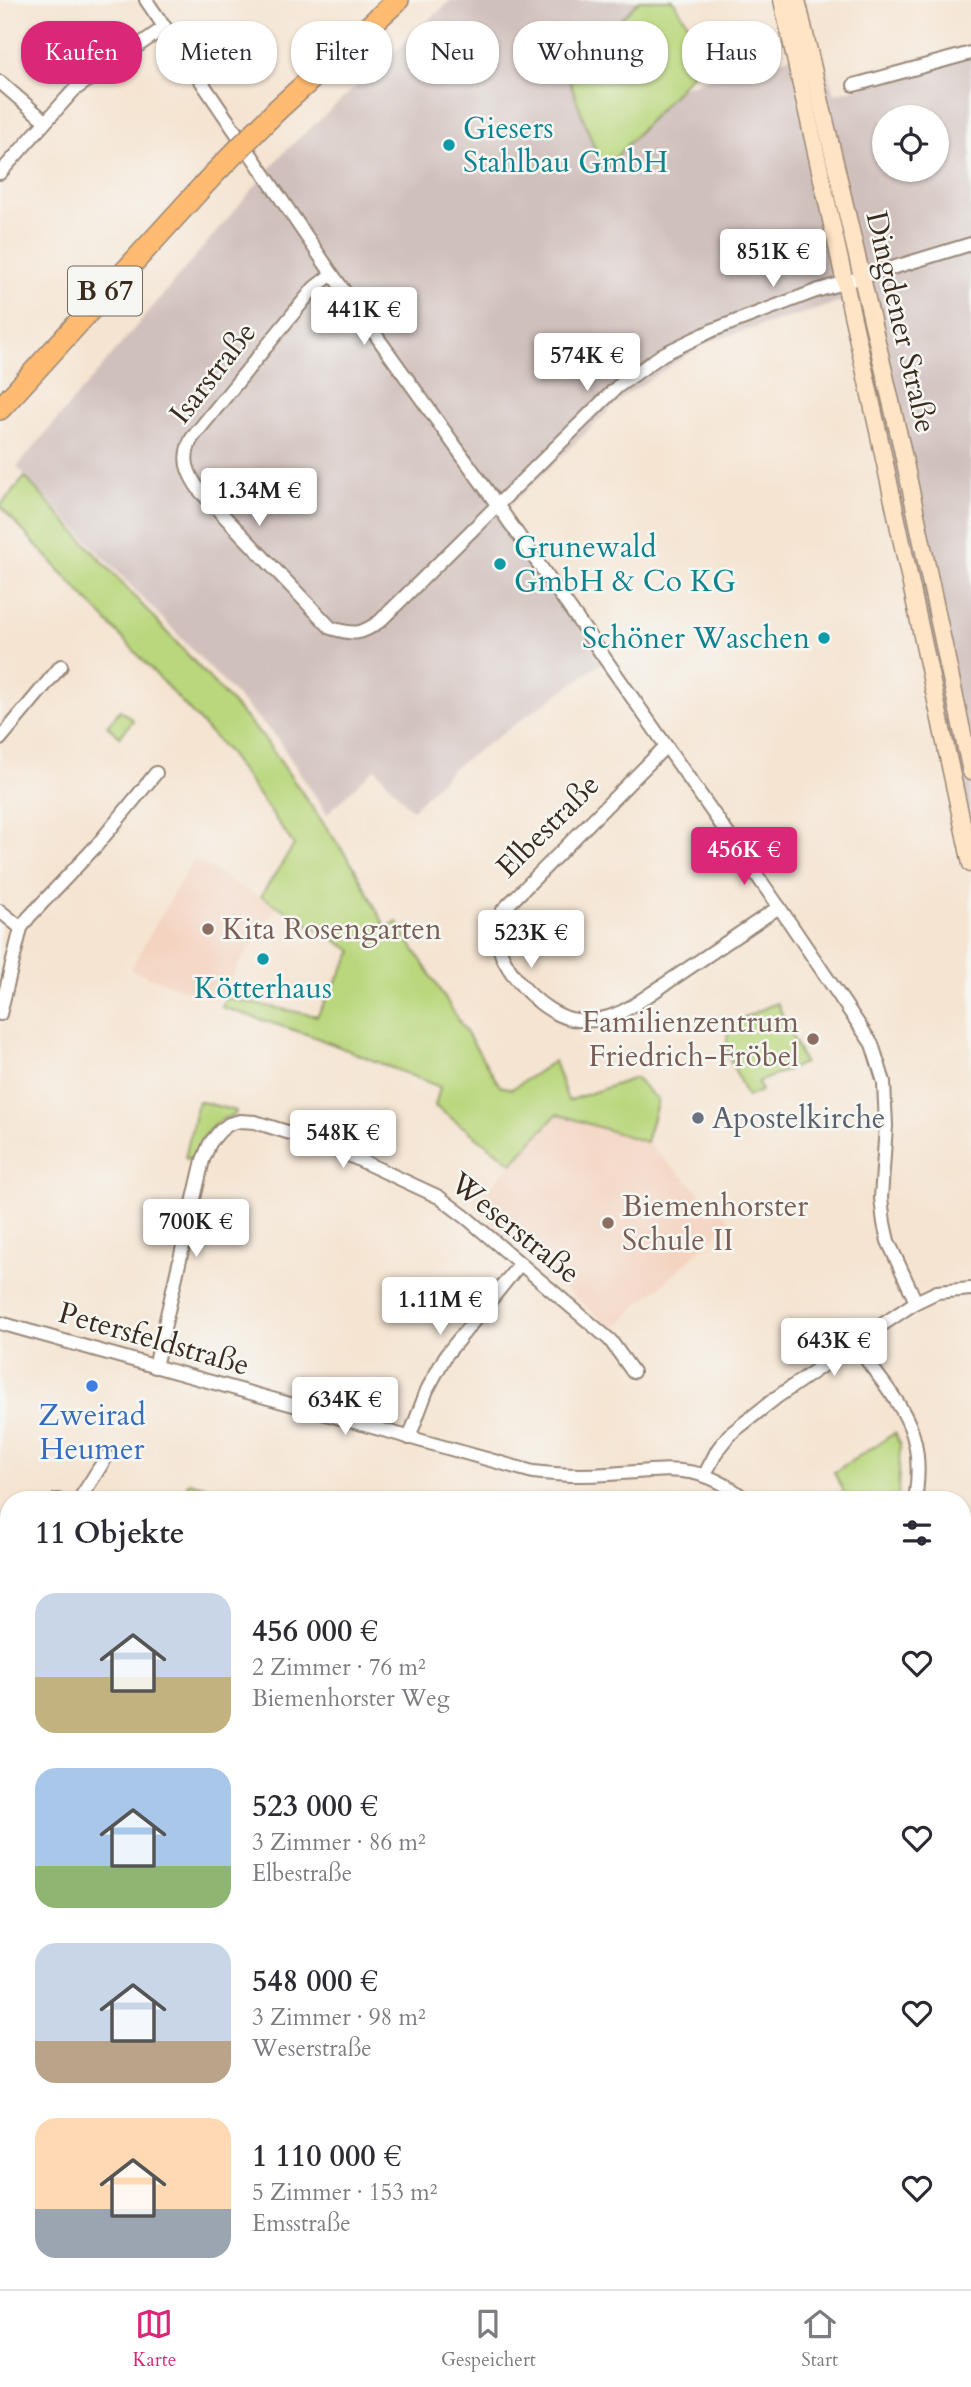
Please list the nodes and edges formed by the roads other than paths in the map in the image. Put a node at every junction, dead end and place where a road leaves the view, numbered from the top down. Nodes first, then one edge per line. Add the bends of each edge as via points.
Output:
1 (146, 0) edge
2 (381, 0) edge
3 (398, 0) edge
4 (782, 0) edge
5 (797, 0) edge
6 (161, 21) edge
7 (156, 33) edge
8 (971, 53) edge
9 (0, 82) edge
10 (204, 84) edge
11 (853, 85) dead end
12 (273, 106) junction
13 (45, 121) junction
14 (209, 170) junction
15 (0, 173) edge
16 (971, 244) edge
17 (332, 274) junction
18 (863, 276) junction
19 (845, 281) junction
20 (0, 392) edge
21 (0, 409) edge
22 (878, 430) junction
23 (497, 505) junction
24 (920, 534) junction
25 (61, 666) dead end
26 (0, 739) edge
27 (666, 746) junction
28 (971, 772) edge
29 (156, 773) dead end
30 (971, 864) edge
31 (779, 907) junction
32 (0, 911) edge
33 (21, 928) junction
34 (0, 1014) edge
35 (520, 1264) junction
36 (971, 1289) edge
37 (916, 1302) junction
38 (0, 1323) edge
39 (855, 1343) junction
40 (155, 1367) junction
41 (633, 1372) dead end
42 (409, 1438) junction
43 (107, 1457) dead end
44 (704, 1476) junction
45 (85, 1491) edge
46 (735, 1491) edge
47 (916, 1491) edge

1 - 6 street
2 - 12 highway, B 67
3 - 12 highway, B 67
4 - 19 main road, Dingdener Straße
5 - 18 main road, Dingdener Straße
7 - 13 street via 74,90
8 - 11 street
9 - 13 street
10 - 17 street
12 - 14 highway, B 67, bridge
13 - 15 street
14 - 20 highway, B 67
14 - 21 highway, B 67
16 - 18 street, Isarstraße
17 - 23 street
17 - 23 street, Isarstraße via 314,288 192,438 185,464 200,491 331,628 347,633 365,632 380,621
18 - 19 street, Isarstraße
18 - 24 main road, Dingdener Straße
19 - 22 main road, Dingdener Straße
19 - 23 street, Isarstraße via 713,330 663,354 617,387
22 - 24 main road, Dingdener Straße via 903,524 908,532
22 - 30 main road, Dingdener Straße
23 - 27 street
24 - 28 main road, Dingdener Straße
25 - 26 street
27 - 31 street
27 - 31 street, Elbestraße via 503,910 498,942 512,972 550,1010 573,1019 601,1020 624,1012
29 - 33 street
31 - 37 street via 862,1028 878,1060 886,1126 881,1198 884,1223
32 - 33 street
33 - 34 street
35 - 40 street, Weserstraße via 439,1197 303,1137 240,1121 220,1131 203,1160
35 - 41 street, Weserstraße via 610,1340
35 - 42 street via 446,1355 426,1390
36 - 37 street via 937,1292
37 - 39 street
38 - 40 street, Petersfeldstraße
39 - 44 street via 729,1435
39 - 47 street via 898,1402 915,1437
40 - 42 street, Petersfeldstraße
42 - 44 street, Petersfeldstraße via 533,1472 574,1476 678,1469
43 - 45 street
44 - 46 street, Petersfeldstraße

